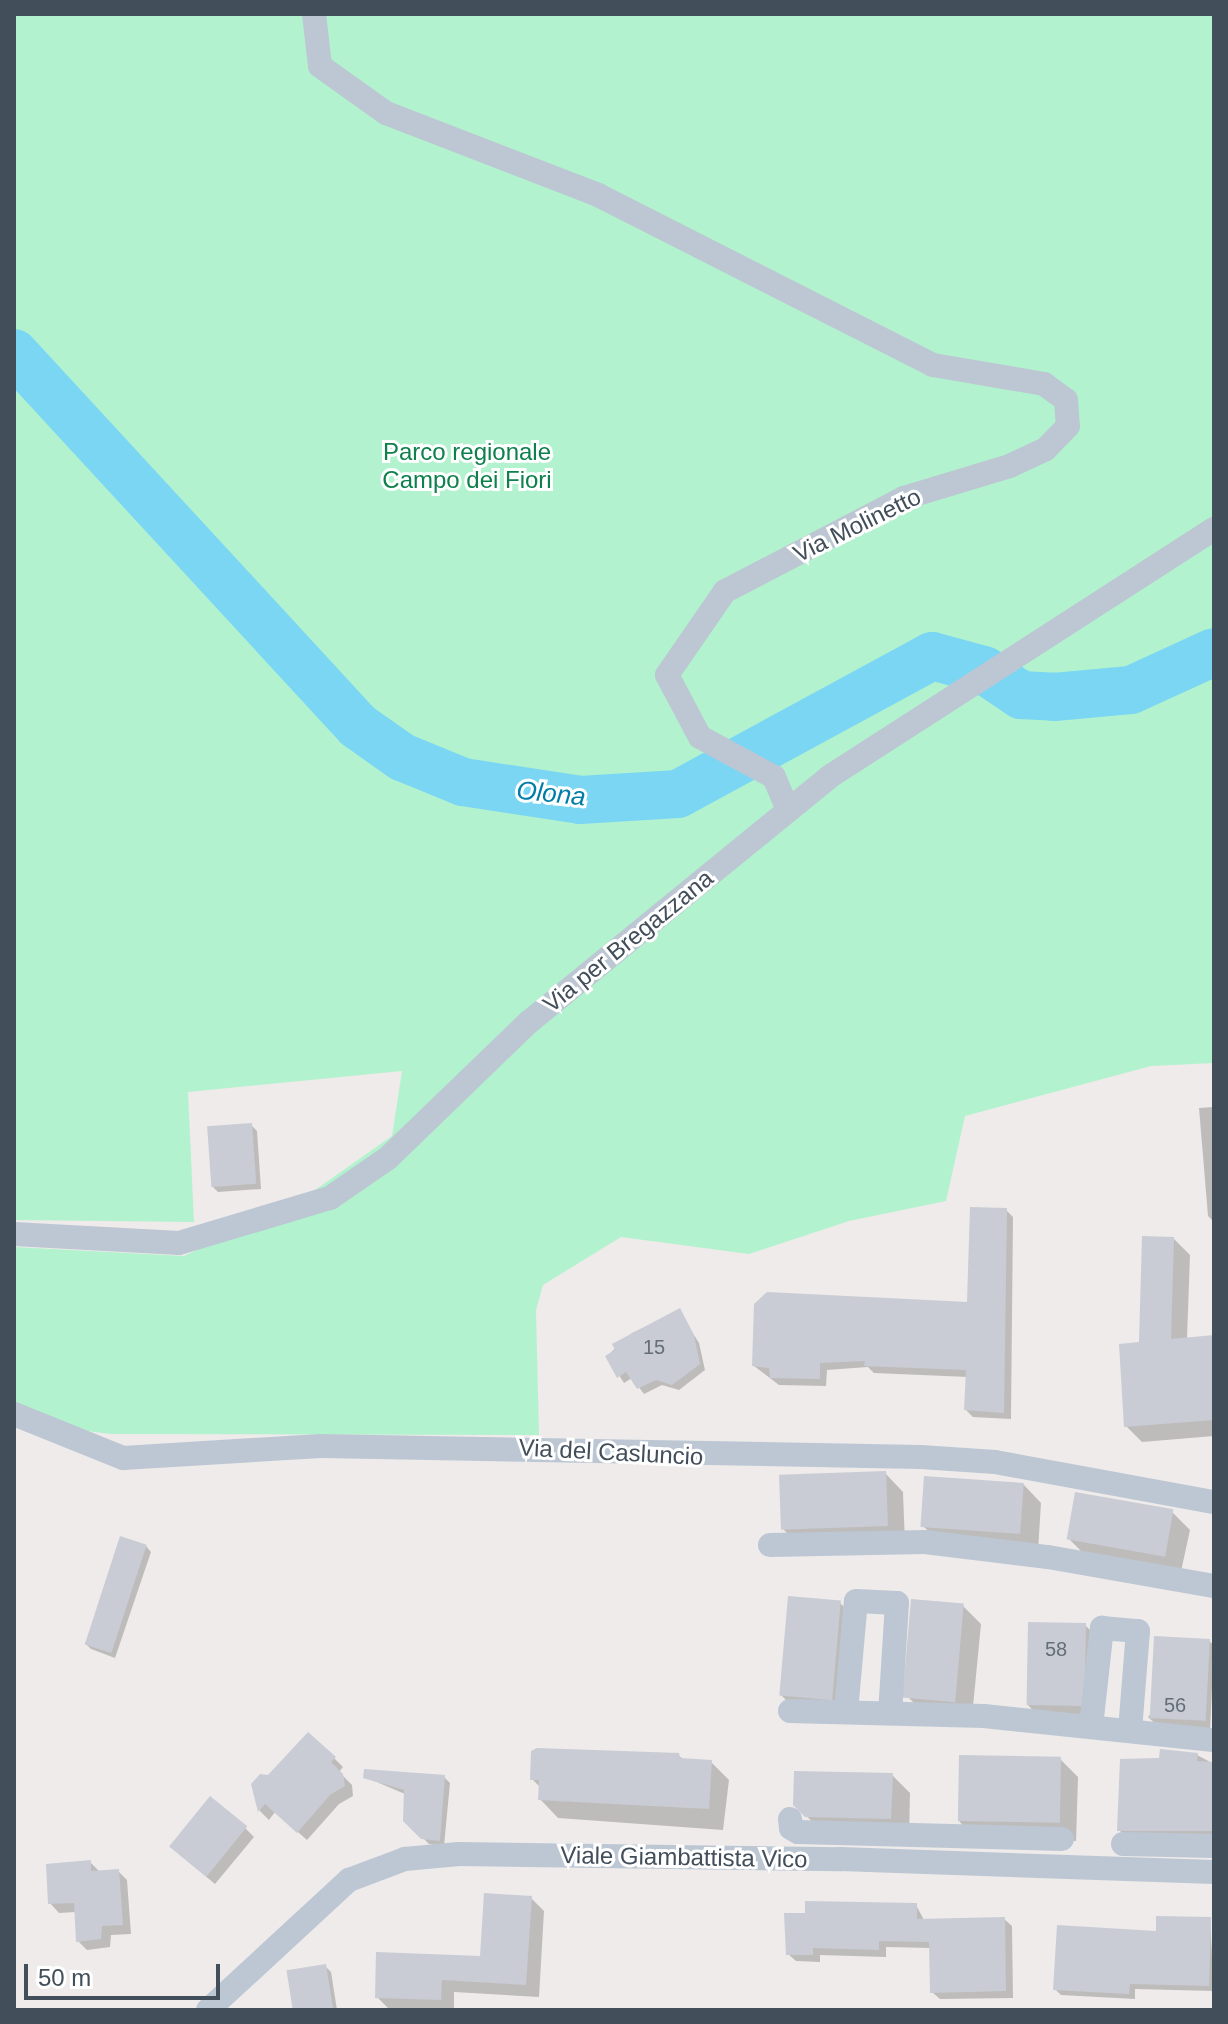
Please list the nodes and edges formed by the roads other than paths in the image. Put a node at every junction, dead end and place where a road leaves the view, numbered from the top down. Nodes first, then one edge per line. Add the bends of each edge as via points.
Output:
1 (314, 14) edge
2 (1214, 529) edge
3 (788, 810) junction
4 (14, 1234) edge
5 (14, 1414) edge
6 (1214, 1502) edge
7 (770, 1545) dead end
8 (1214, 1586) edge
9 (851, 1655) junction
10 (893, 1658) junction
11 (1097, 1677) junction
12 (1134, 1681) junction
13 (790, 1711) dead end
14 (846, 1712) junction
15 (890, 1713) junction
16 (1091, 1727) junction
17 (1130, 1731) junction
18 (1214, 1740) edge
19 (790, 1819) dead end
20 (924, 1827) junction
21 (1062, 1839) dead end
22 (1123, 1844) dead end
23 (1214, 1846) edge
24 (924, 1866) junction
25 (1214, 1872) edge
26 (208, 2010) edge

1 - 3 street, Via Molinetto via 320,66 386,113 598,195 933,365 1044,384 1066,400 1068,426 1046,449 1010,466 904,498 725,591 667,675 700,737 774,777
2 - 3 street, Via per Bregazzana via 829,777
3 - 4 street, Via per Bregazzana via 529,1022 388,1158 330,1198 179,1243
5 - 6 street, Via del Casluncio via 123,1458 321,1446 921,1457 995,1462
7 - 8 street via 925,1542
9 - 10 street
9 - 10 street via 856,1601 897,1603
9 - 14 street
10 - 15 street
11 - 12 street
11 - 12 street via 1102,1628 1138,1631
11 - 16 street
12 - 17 street
13 - 14 street
14 - 15 street
15 - 16 street
16 - 17 street
17 - 18 street
19 - 20 street via 798,1832
20 - 21 street
20 - 24 street
22 - 23 street
24 - 25 street, Viale Giambattista Vico
24 - 26 street, Viale Giambattista Vico via 633,1856 459,1854 405,1859 349,1880

